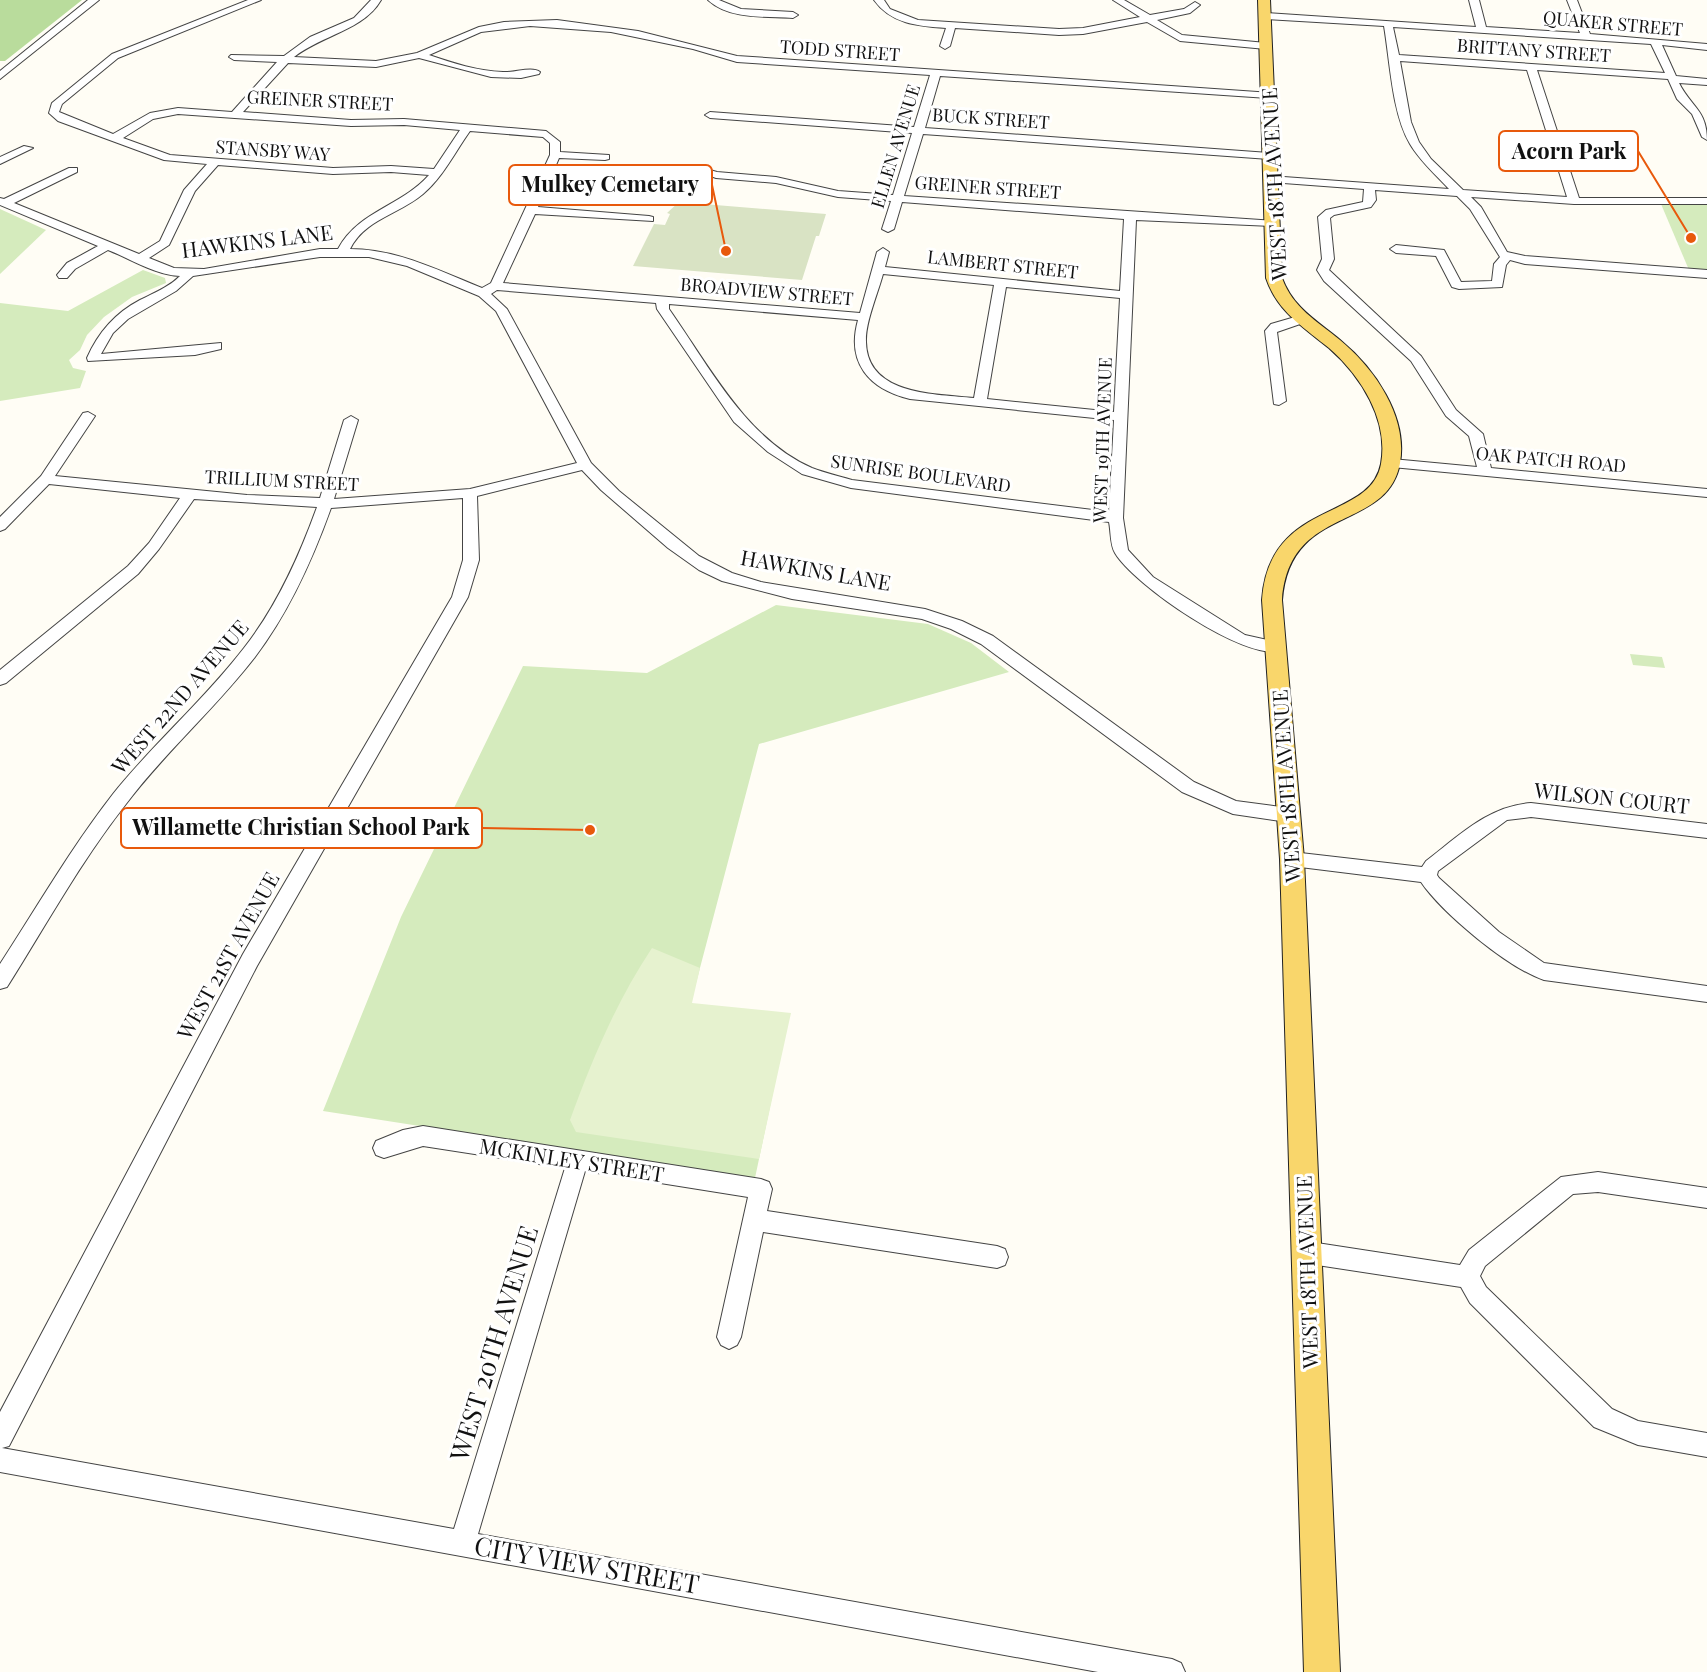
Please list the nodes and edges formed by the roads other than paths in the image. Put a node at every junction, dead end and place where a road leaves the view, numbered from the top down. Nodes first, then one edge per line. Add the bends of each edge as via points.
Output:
1 (94, 0) edge
2 (256, 0) edge
3 (376, 0) edge
4 (382, 0) edge
5 (713, 0) edge
6 (879, 0) edge
7 (1118, 0) edge
8 (1264, 0) edge
9 (1474, 0) edge
10 (1572, 0) edge
11 (1195, 5) dead end
12 (200, 11) dead end
13 (793, 15) dead end
14 (1265, 16) junction
15 (213, 18) junction
16 (1147, 19) junction
17 (1388, 24) junction
18 (951, 26) junction
19 (319, 28) dead end
20 (1482, 30) junction
21 (329, 32) junction
22 (1586, 36) junction
23 (1655, 41) junction
24 (945, 46) dead end
25 (1266, 46) junction
26 (1707, 47) edge
27 (420, 55) junction
28 (234, 57) dead end
29 (1395, 58) junction
30 (287, 60) junction
31 (1531, 66) junction
32 (535, 72) dead end
33 (936, 73) junction
34 (0, 76) edge
35 (1672, 77) junction
36 (1707, 81) edge
37 (1268, 95) junction
38 (236, 114) junction
39 (710, 115) dead end
40 (467, 127) junction
41 (919, 131) junction
42 (1707, 137) edge
43 (113, 139) junction
44 (28, 148) dead end
45 (555, 155) junction
46 (1269, 156) junction
47 (605, 157) dead end
48 (0, 161) edge
49 (215, 162) junction
50 (73, 170) dead end
51 (703, 171) dead end
52 (435, 172) junction
53 (1270, 179) junction
54 (1369, 187) junction
55 (1462, 193) junction
56 (897, 198) junction
57 (1574, 201) junction
58 (1707, 201) edge
59 (2, 202) edge
60 (531, 210) junction
61 (1130, 216) junction
62 (649, 219) dead end
63 (1272, 223) junction
64 (888, 229) dead end
65 (106, 246) junction
66 (1396, 249) dead end
67 (343, 252) junction
68 (883, 252) dead end
69 (1507, 256) junction
70 (138, 260) junction
71 (878, 270) junction
72 (189, 273) junction
73 (1707, 274) edge
74 (63, 275) dead end
75 (1001, 282) junction
76 (489, 289) junction
77 (1126, 295) junction
78 (662, 300) junction
79 (864, 317) junction
80 (1302, 319) junction
81 (216, 346) dead end
82 (1279, 401) dead end
83 (980, 403) junction
84 (88, 416) dead end
85 (1120, 417) junction
86 (351, 420) dead end
87 (1392, 463) junction
88 (585, 465) junction
89 (1485, 472) junction
90 (46, 479) junction
91 (470, 493) junction
92 (1707, 493) edge
93 (190, 495) junction
94 (325, 505) junction
95 (1116, 518) junction
96 (0, 526) edge
97 (1275, 647) junction
98 (0, 679) edge
99 (1288, 815) junction
100 (1707, 831) edge
101 (1292, 859) junction
102 (1427, 875) junction
103 (0, 981) edge
104 (1707, 994) edge
105 (384, 1148) dead end
106 (578, 1160) junction
107 (1707, 1198) edge
108 (755, 1220) junction
109 (1304, 1252) junction
110 (997, 1257) dead end
111 (1468, 1277) junction
112 (729, 1337) dead end
113 (0, 1437) edge
114 (1707, 1445) edge
115 (0, 1460) edge
116 (463, 1542) junction
117 (1172, 1672) edge
118 (1322, 1672) edge

1 - 34 street
2 - 15 street
3 - 4 street
3 - 21 street via 362,17
5 - 13 street via 742,11
6 - 18 street via 884,9 904,20
7 - 16 street
8 - 14 main road, WEST 18TH AVENUE
9 - 20 street
10 - 22 street
11 - 16 street via 1190,10
12 - 15 street
14 - 17 street, QUAKER STREET
14 - 25 main road, WEST 18TH AVENUE
15 - 43 street, STANSBY WAY via 115,56 54,108 62,119
16 - 18 street via 1073,32
16 - 25 street via 1184,39
17 - 20 street, QUAKER STREET
17 - 29 street
18 - 24 street
19 - 21 street
20 - 22 street, QUAKER STREET
21 - 30 street via 301,46
22 - 23 street, QUAKER STREET
23 - 26 street, QUAKER STREET
23 - 35 street
25 - 37 main road, WEST 18TH AVENUE
27 - 30 street, TODD STREET via 376,64
27 - 32 street, TODD STREET via 472,71
27 - 33 street, TODD STREET via 474,32 521,23 572,25 737,59
28 - 30 street, TODD STREET
29 - 31 street, BRITTANY STREET
29 - 55 street via 1406,122 1414,142 1427,161
30 - 38 street
31 - 35 street, BRITTANY STREET
31 - 57 street
33 - 37 street, TODD STREET
33 - 41 street, ELLEN AVENUE
35 - 36 street, BRITTANY STREET
35 - 42 street via 1683,100 1697,113
37 - 46 main road, WEST 18TH AVENUE
38 - 40 street, GREINER STREET
38 - 43 street, GREINER STREET via 153,113
39 - 41 street, BUCK STREET
40 - 45 street, GREINER STREET via 555,135
40 - 52 street
41 - 46 street, BUCK STREET
41 - 56 street, ELLEN AVENUE
43 - 49 street, STANSBY WAY via 162,157
44 - 48 street
45 - 47 street
45 - 60 street
46 - 53 main road, WEST 18TH AVENUE
49 - 52 street, STANSBY WAY via 333,171
49 - 70 street via 190,190 165,243
50 - 59 street
51 - 56 street, GREINER STREET via 776,180 827,192
52 - 67 street via 417,194 359,226
53 - 54 street
53 - 63 main road, WEST 18TH AVENUE
54 - 55 street
54 - 89 street via 1367,205 1330,212 1324,217 1328,259 1323,270 1411,354 1451,413 1476,434
55 - 57 street
55 - 69 street via 1479,213 1495,246
56 - 61 street, GREINER STREET
56 - 64 street, ELLEN AVENUE
57 - 58 street
59 - 65 street, HAWKINS LANE
60 - 62 street
60 - 76 street via 502,274
61 - 63 street, GREINER STREET
61 - 77 street, WEST 19TH AVENUE
63 - 80 main road, WEST 18TH AVENUE via 1276,286
65 - 70 street, HAWKINS LANE
65 - 74 street
66 - 69 street via 1437,252 1458,285 1491,286 1500,281 1500,264
67 - 72 street, HAWKINS LANE
67 - 76 street, HAWKINS LANE via 398,258
68 - 71 street
69 - 73 street
70 - 72 street, HAWKINS LANE via 159,269
71 - 75 street, LAMBERT STREET
71 - 79 street
72 - 81 street via 179,285 140,304 112,325 93,358
75 - 77 street, LAMBERT STREET
75 - 83 street
76 - 78 street, BROADVIEW STREET
76 - 88 street, HAWKINS LANE
77 - 85 street, WEST 19TH AVENUE
78 - 79 street, BROADVIEW STREET
78 - 95 street, SUNRISE BOULEVARD via 663,309 739,419 773,449 807,471 851,484
79 - 83 street, BROADVIEW STREET via 860,352 885,386 903,394
80 - 82 street via 1271,331
80 - 87 main road, WEST 18TH AVENUE via 1347,356 1375,393 1389,423
83 - 85 street, BROADVIEW STREET
84 - 90 street
85 - 95 street, WEST 19TH AVENUE
86 - 94 street, WEST 22ND AVENUE
87 - 89 street, OAK PATCH ROAD
87 - 97 main road, WEST 18TH AVENUE via 1381,483 1359,504 1306,531 1285,552 1273,583
88 - 91 street, TRILLIUM STREET
88 - 99 street, HAWKINS LANE via 609,491 708,568 768,588 899,607 956,623 987,640 1188,787 1233,807
89 - 92 street, OAK PATCH ROAD
90 - 93 street, TRILLIUM STREET
90 - 96 street
91 - 94 street, TRILLIUM STREET
91 - 113 street, WEST 21ST AVENUE via 471,560 460,597 250,960
93 - 94 street, TRILLIUM STREET
93 - 98 street via 133,570
94 - 103 street, WEST 22ND AVENUE via 305,560 266,631 120,798
95 - 97 street, WEST 19TH AVENUE via 1121,551 1148,580 1232,636
97 - 99 main road, WEST 18TH AVENUE
99 - 101 main road, WEST 18TH AVENUE
100 - 102 street, WILSON COURT via 1514,811 1501,815 1431,866
101 - 102 street
101 - 109 main road, WEST 18TH AVENUE
102 - 104 street via 1437,890 1521,960 1540,971
105 - 106 street, MCKINLEY STREET via 423,1136
106 - 108 street, MCKINLEY STREET via 761,1189
106 - 116 street, WEST 20TH AVENUE
107 - 111 street via 1598,1182 1569,1184 1477,1258
108 - 110 street
108 - 112 street
109 - 111 street
109 - 118 main road, WEST 18TH AVENUE
111 - 114 street via 1478,1295 1603,1418 1638,1433
115 - 116 street, CITY VIEW STREET
116 - 117 street, CITY VIEW STREET

